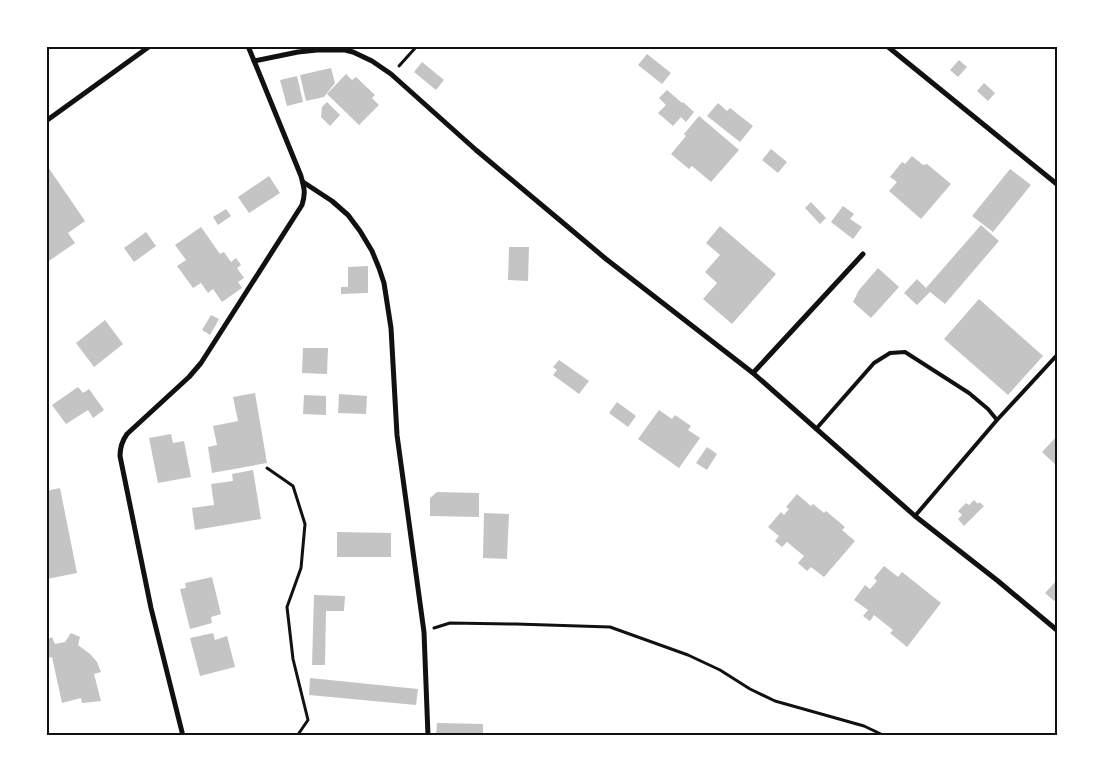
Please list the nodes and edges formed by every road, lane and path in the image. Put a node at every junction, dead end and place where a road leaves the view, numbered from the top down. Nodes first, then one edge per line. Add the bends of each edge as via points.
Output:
1 (150, 46) edge
2 (248, 46) edge
3 (417, 46) edge
4 (887, 46) edge
5 (254, 61) junction
6 (391, 74) junction
7 (46, 121) edge
8 (302, 182) junction
9 (1058, 185) edge
10 (863, 254) dead end
11 (1058, 354) edge
12 (753, 374) junction
13 (997, 420) junction
14 (816, 429) junction
15 (267, 468) dead end
16 (915, 516) junction
17 (1058, 631) edge
18 (424, 632) junction
19 (183, 736) edge
20 (297, 736) edge
21 (428, 736) edge
22 (886, 736) edge

1 - 7 street
2 - 5 street
3 - 6 path
4 - 9 street
5 - 6 street via 298,52 345,50 372,61
5 - 8 street
6 - 12 street via 562,222
8 - 18 street via 348,215 372,251 384,283 391,328 397,436
8 - 19 street via 305,197 302,205 201,363 189,378 127,434 120,447 151,608
10 - 12 street
11 - 13 lane
12 - 14 street
13 - 14 lane via 969,394 905,352 890,353 874,363
13 - 16 lane
14 - 16 street
15 - 20 path via 293,486 305,524 301,568 287,608 293,660 308,720
16 - 17 street
18 - 21 street
18 - 22 path via 450,623 610,627 688,655 774,701 864,726

